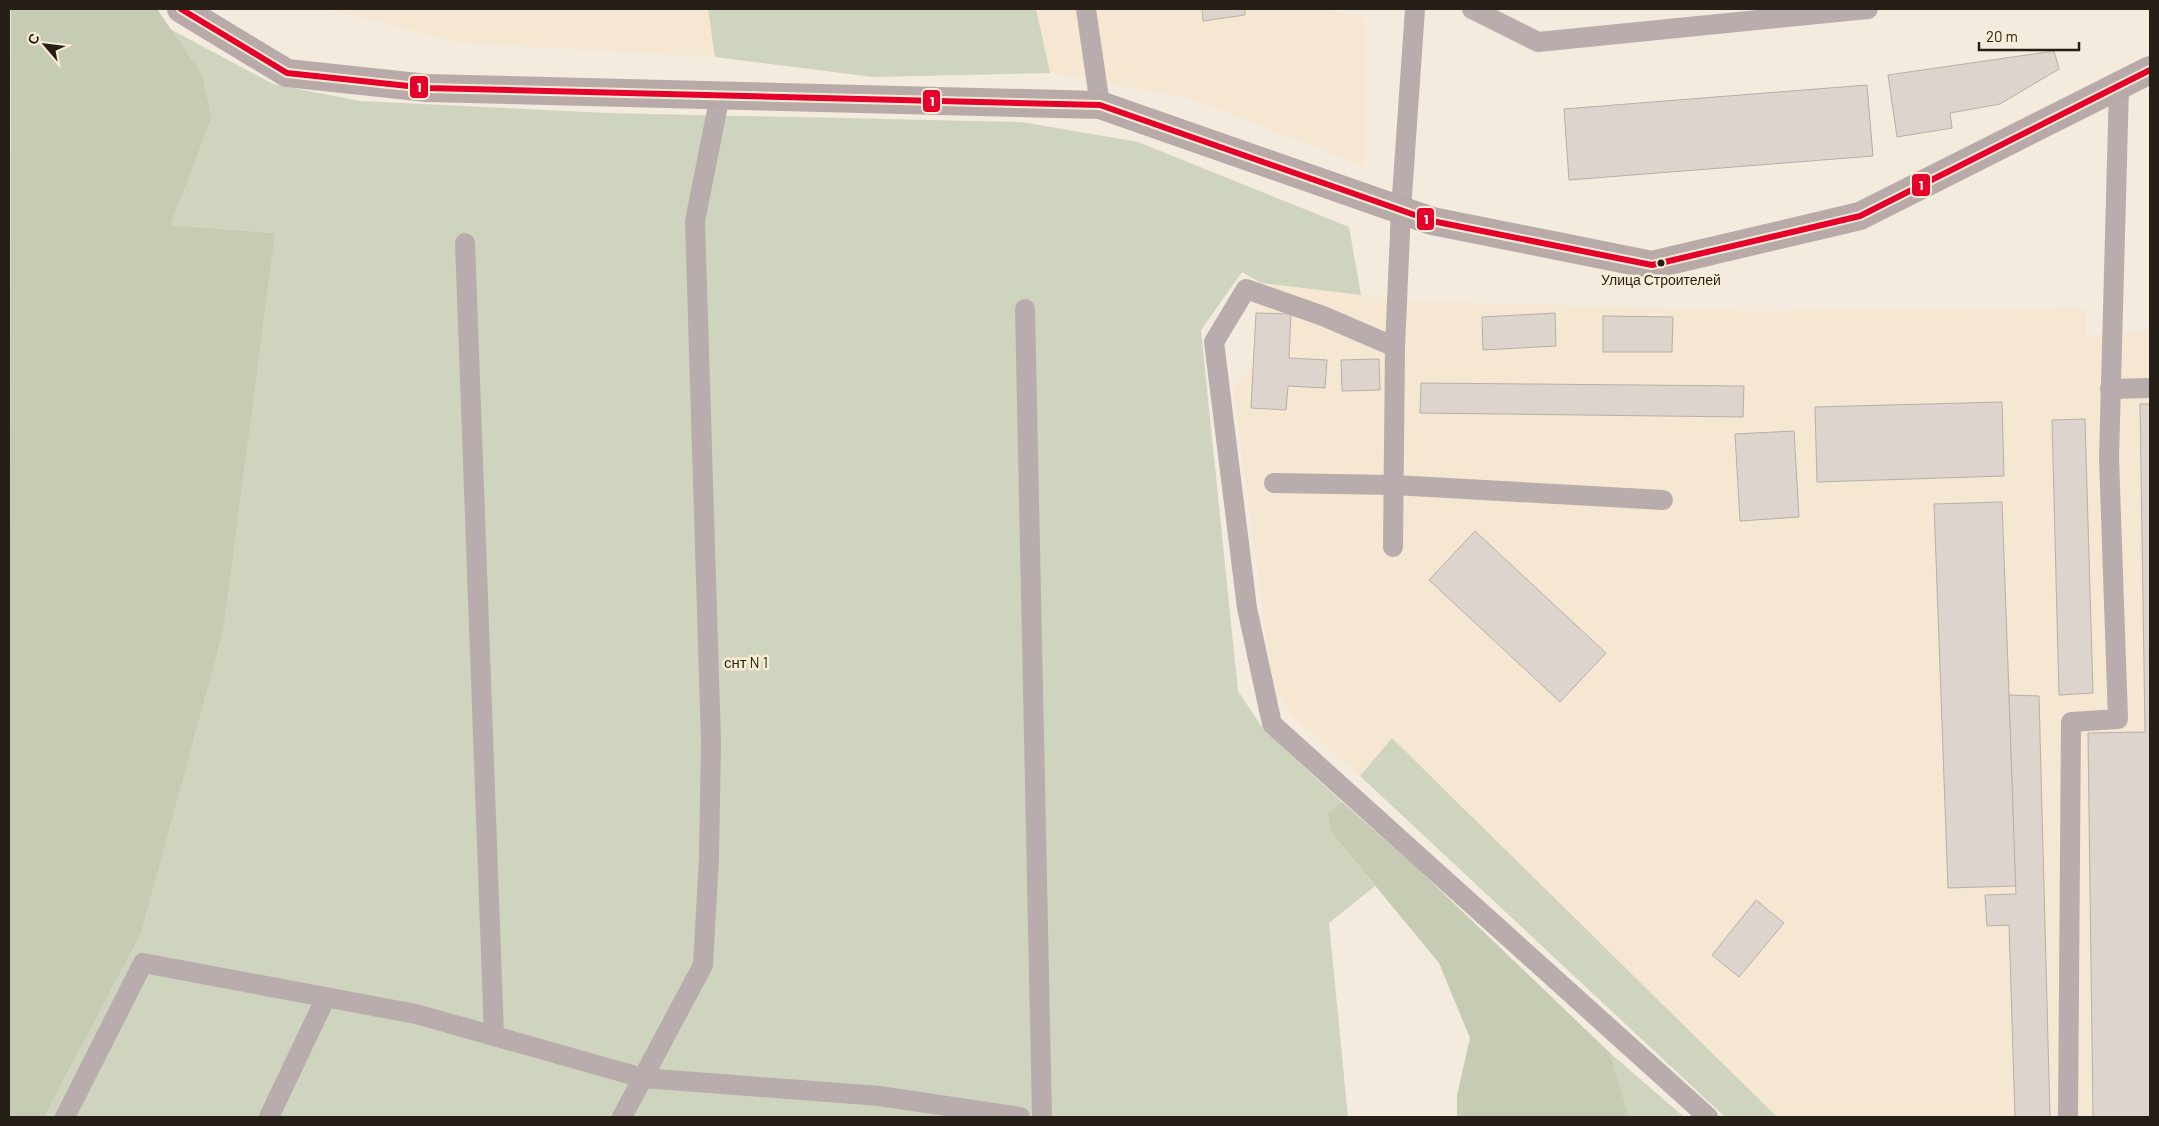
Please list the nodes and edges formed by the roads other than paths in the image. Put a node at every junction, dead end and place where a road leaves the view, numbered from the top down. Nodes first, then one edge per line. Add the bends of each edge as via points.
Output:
1 (180, 9) edge
2 (1086, 9) edge
3 (1415, 9) edge
4 (1472, 9) edge
5 (1868, 9) edge
6 (1834, 10) edge
7 (2150, 70) edge
8 (2119, 86) junction
9 (720, 95) junction
10 (1100, 105) junction
11 (1401, 210) junction
12 (465, 243) dead end
13 (1025, 309) dead end
14 (1395, 347) junction
15 (2150, 388) edge
16 (2110, 389) junction
17 (1274, 483) dead end
18 (1394, 485) junction
19 (1664, 500) dead end
20 (1393, 547) dead end
21 (326, 997) junction
22 (494, 1036) junction
23 (643, 1078) junction
24 (918, 1110) edge
25 (65, 1117) edge
26 (269, 1117) edge
27 (622, 1117) edge
28 (1020, 1117) edge
29 (1042, 1117) edge
30 (1708, 1117) edge
31 (2068, 1117) edge

1 - 9 street via 287,73 427,88
2 - 10 lane
3 - 11 lane
4 - 6 lane via 1538,42
5 - 6 lane
7 - 8 street
8 - 11 street via 1860,216 1652,265 1432,221
8 - 16 lane
9 - 10 street
9 - 23 lane via 695,221 711,742 703,965
10 - 11 street
11 - 14 lane
12 - 22 lane
13 - 29 lane
14 - 18 lane
14 - 30 lane via 1323,316 1246,289 1214,342 1247,608 1272,724
15 - 16 lane
16 - 31 lane via 2109,458 2118,719 2070,722
17 - 18 lane
18 - 19 lane
18 - 20 lane
21 - 22 lane via 416,1014
21 - 25 lane via 143,963
21 - 26 lane
22 - 23 lane
23 - 24 lane via 879,1096
23 - 27 lane
24 - 28 lane

